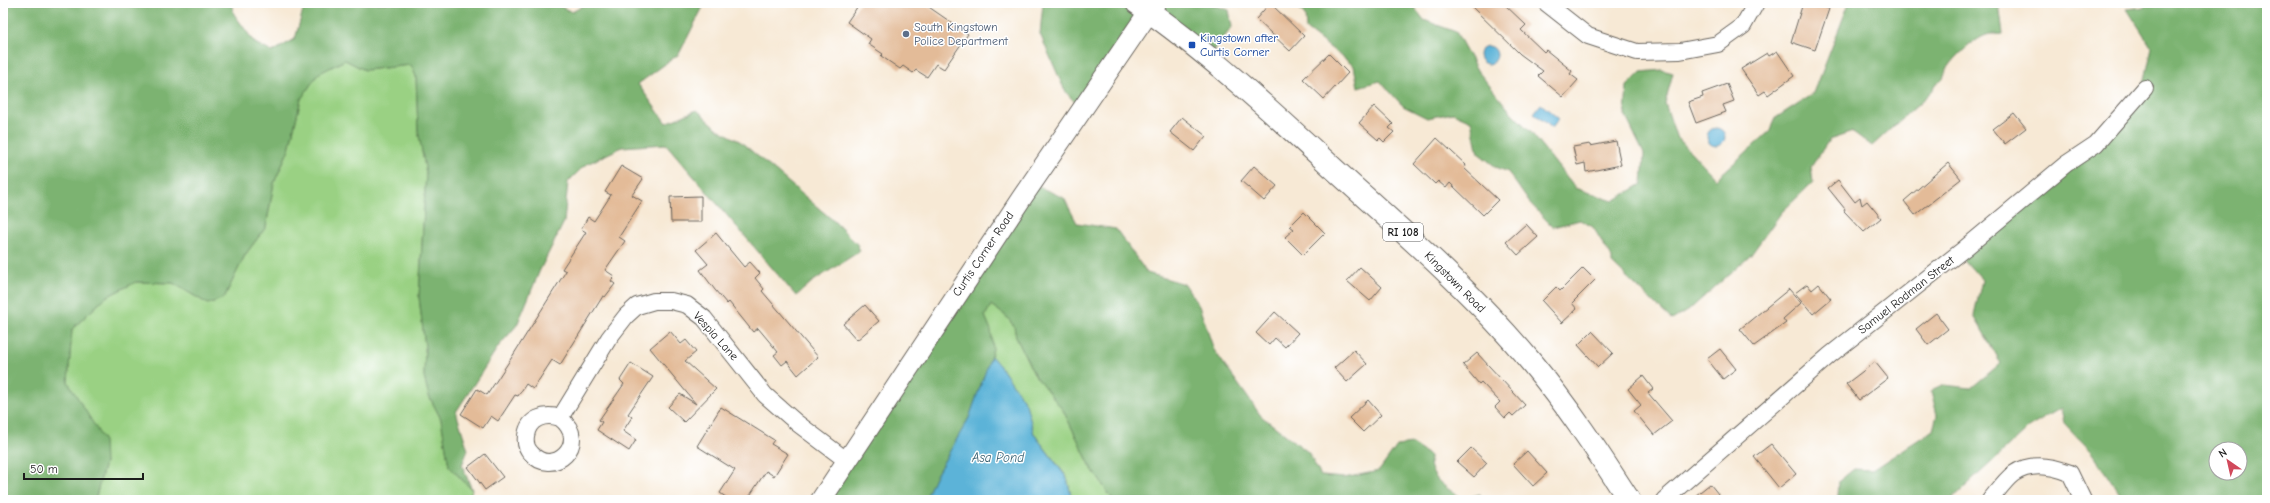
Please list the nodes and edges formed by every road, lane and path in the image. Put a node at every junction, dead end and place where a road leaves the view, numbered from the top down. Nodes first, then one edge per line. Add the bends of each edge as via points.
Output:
1 (1546, 3) edge
2 (1756, 3) edge
3 (1148, 6) edge
4 (2145, 88) dead end
5 (560, 418) dead end
6 (846, 460) junction
7 (821, 500) edge
8 (1629, 500) edge
9 (1664, 500) edge
10 (1990, 500) edge
11 (2083, 500) edge

1 - 2 street via 1588,36 1637,52 1680,51 1718,44 1743,26
3 - 6 street, Curtis Corner Road
3 - 8 main road, Kingstown Road / RI 108 via 1277,117 1432,258 1493,320 1552,388 1591,440
4 - 9 street, Samuel Rodman Street via 2096,144 2066,164 1830,355
5 - 6 street, Vespia Lane via 609,338 626,316 637,306 654,300 671,301 687,305 704,318 765,395
6 - 7 street, Curtis Corner Road
10 - 11 street via 2013,474 2038,466 2054,467 2070,473

